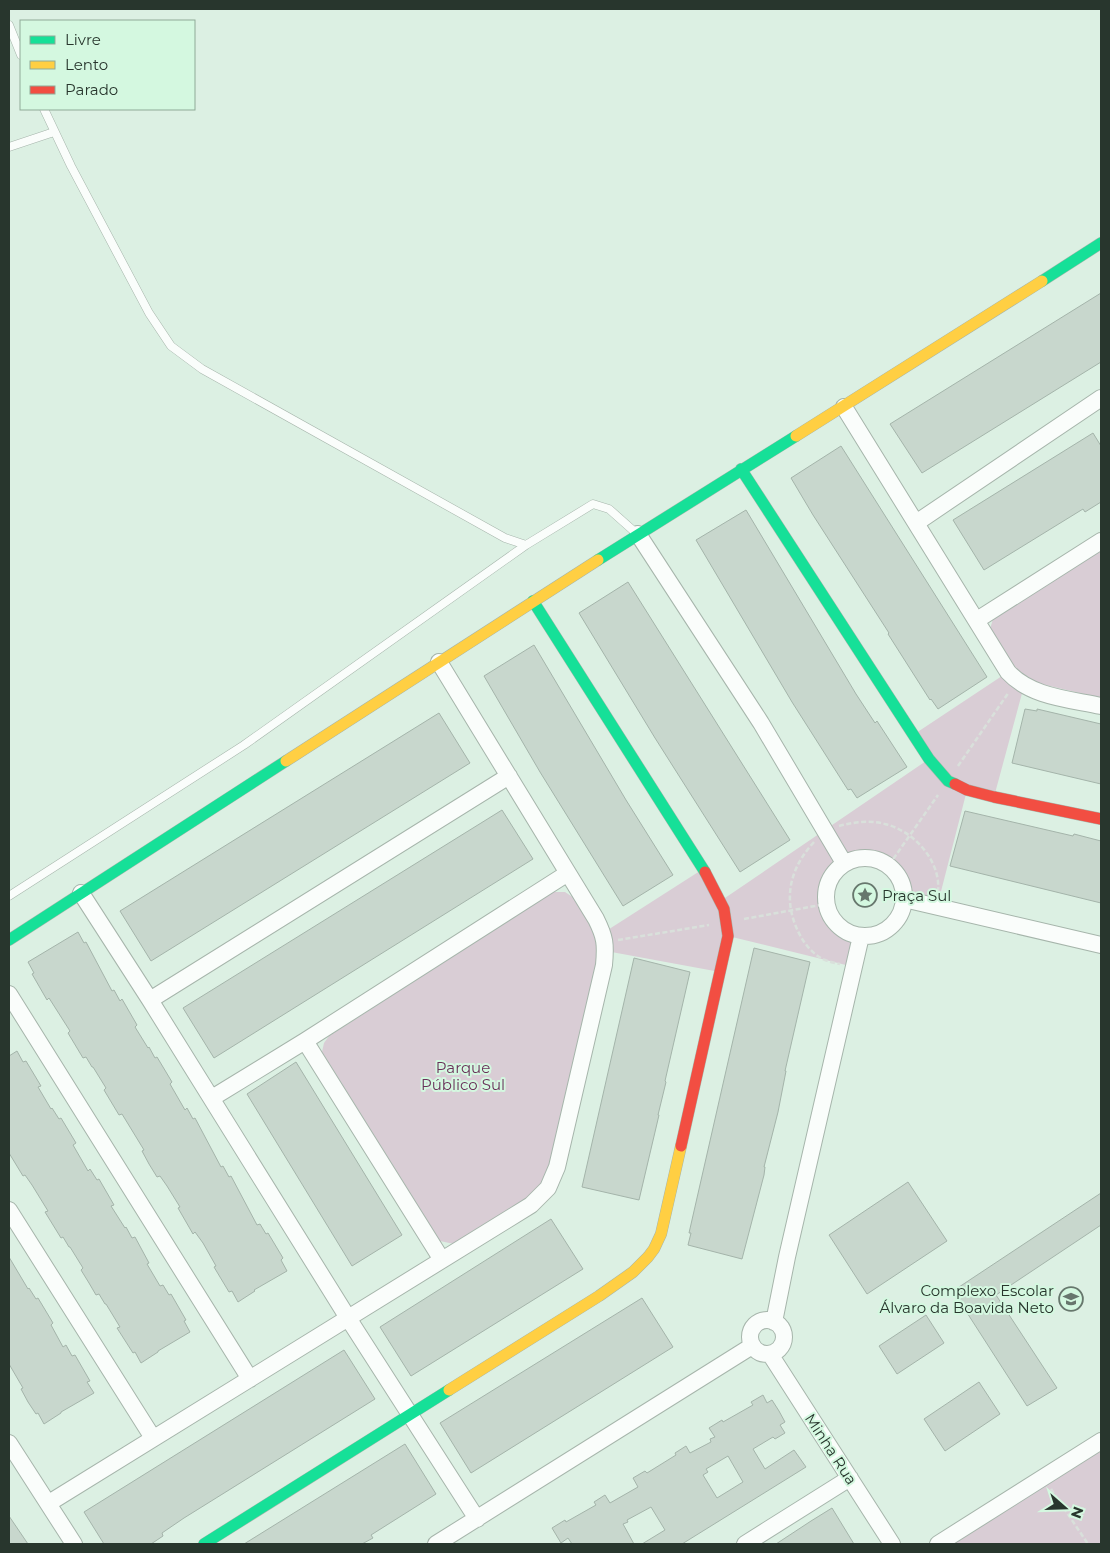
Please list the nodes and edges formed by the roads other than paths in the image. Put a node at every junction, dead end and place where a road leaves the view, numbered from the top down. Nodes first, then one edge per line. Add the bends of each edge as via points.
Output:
1 (9, 25) edge
2 (20, 52) edge
3 (44, 110) edge
4 (54, 132) junction
5 (9, 147) edge
6 (1101, 243) edge
7 (1101, 398) edge
8 (844, 407) junction
9 (741, 469) junction
10 (916, 523) junction
11 (638, 534) junction
12 (1101, 541) edge
13 (526, 545) junction
14 (533, 601) junction
15 (977, 620) junction
16 (440, 662) junction
17 (1101, 706) edge
18 (509, 776) junction
19 (1101, 819) edge
20 (844, 863) junction
21 (568, 874) junction
22 (81, 893) junction
23 (9, 896) edge
24 (904, 899) junction
25 (861, 936) junction
26 (9, 940) edge
27 (1101, 945) edge
28 (9, 994) edge
29 (150, 1000) junction
30 (305, 1041) junction
31 (212, 1098) junction
32 (9, 1210) edge
33 (442, 1260) junction
34 (348, 1318) junction
35 (774, 1322) junction
36 (752, 1346) junction
37 (770, 1354) junction
38 (250, 1379) junction
39 (410, 1415) junction
40 (153, 1438) junction
41 (1101, 1441) edge
42 (9, 1443) edge
43 (850, 1478) junction
44 (49, 1503) junction
45 (477, 1519) junction
46 (74, 1544) edge
47 (204, 1544) edge
48 (436, 1544) edge
49 (746, 1544) edge
50 (892, 1544) edge
51 (938, 1544) edge

1 - 2 lane
3 - 4 lane
4 - 5 lane
4 - 13 lane via 149,313 171,346 202,369 505,538
6 - 8 street
7 - 10 street
8 - 9 street
8 - 10 street
9 - 11 street
9 - 19 street via 929,759 948,781 994,797
10 - 15 street
11 - 13 lane via 609,508 593,504
11 - 14 street
11 - 20 street via 761,723
12 - 15 street
13 - 23 lane via 244,744
14 - 16 street
14 - 39 street via 722,900 728,936 666,1214 659,1240 650,1255 638,1268 599,1296
15 - 17 street via 1016,682 1044,694
16 - 18 street
16 - 22 street
18 - 21 street
18 - 29 street
20 - 24 street via 855,858 878,859 898,875
20 - 25 street via 829,880 826,904 838,926
21 - 30 street
21 - 33 street via 603,933 606,950 557,1166 548,1188 531,1205
22 - 26 street
22 - 29 street
24 - 25 street via 895,922 887,930
24 - 27 street
25 - 35 street
28 - 38 street
29 - 31 street
30 - 31 street
30 - 33 street
31 - 34 street
32 - 40 street
33 - 34 street
34 - 38 street
34 - 39 street
35 - 36 street via 764,1320 754,1325 750,1335
35 - 37 street via 782,1329 784,1339 780,1349
36 - 37 street via 760,1353
36 - 45 street
37 - 43 street, Minha Rua
38 - 40 street
39 - 45 street
39 - 47 street
40 - 44 street
41 - 51 street
42 - 44 street
43 - 49 street
43 - 50 street, Minha Rua
44 - 46 street
45 - 48 street

